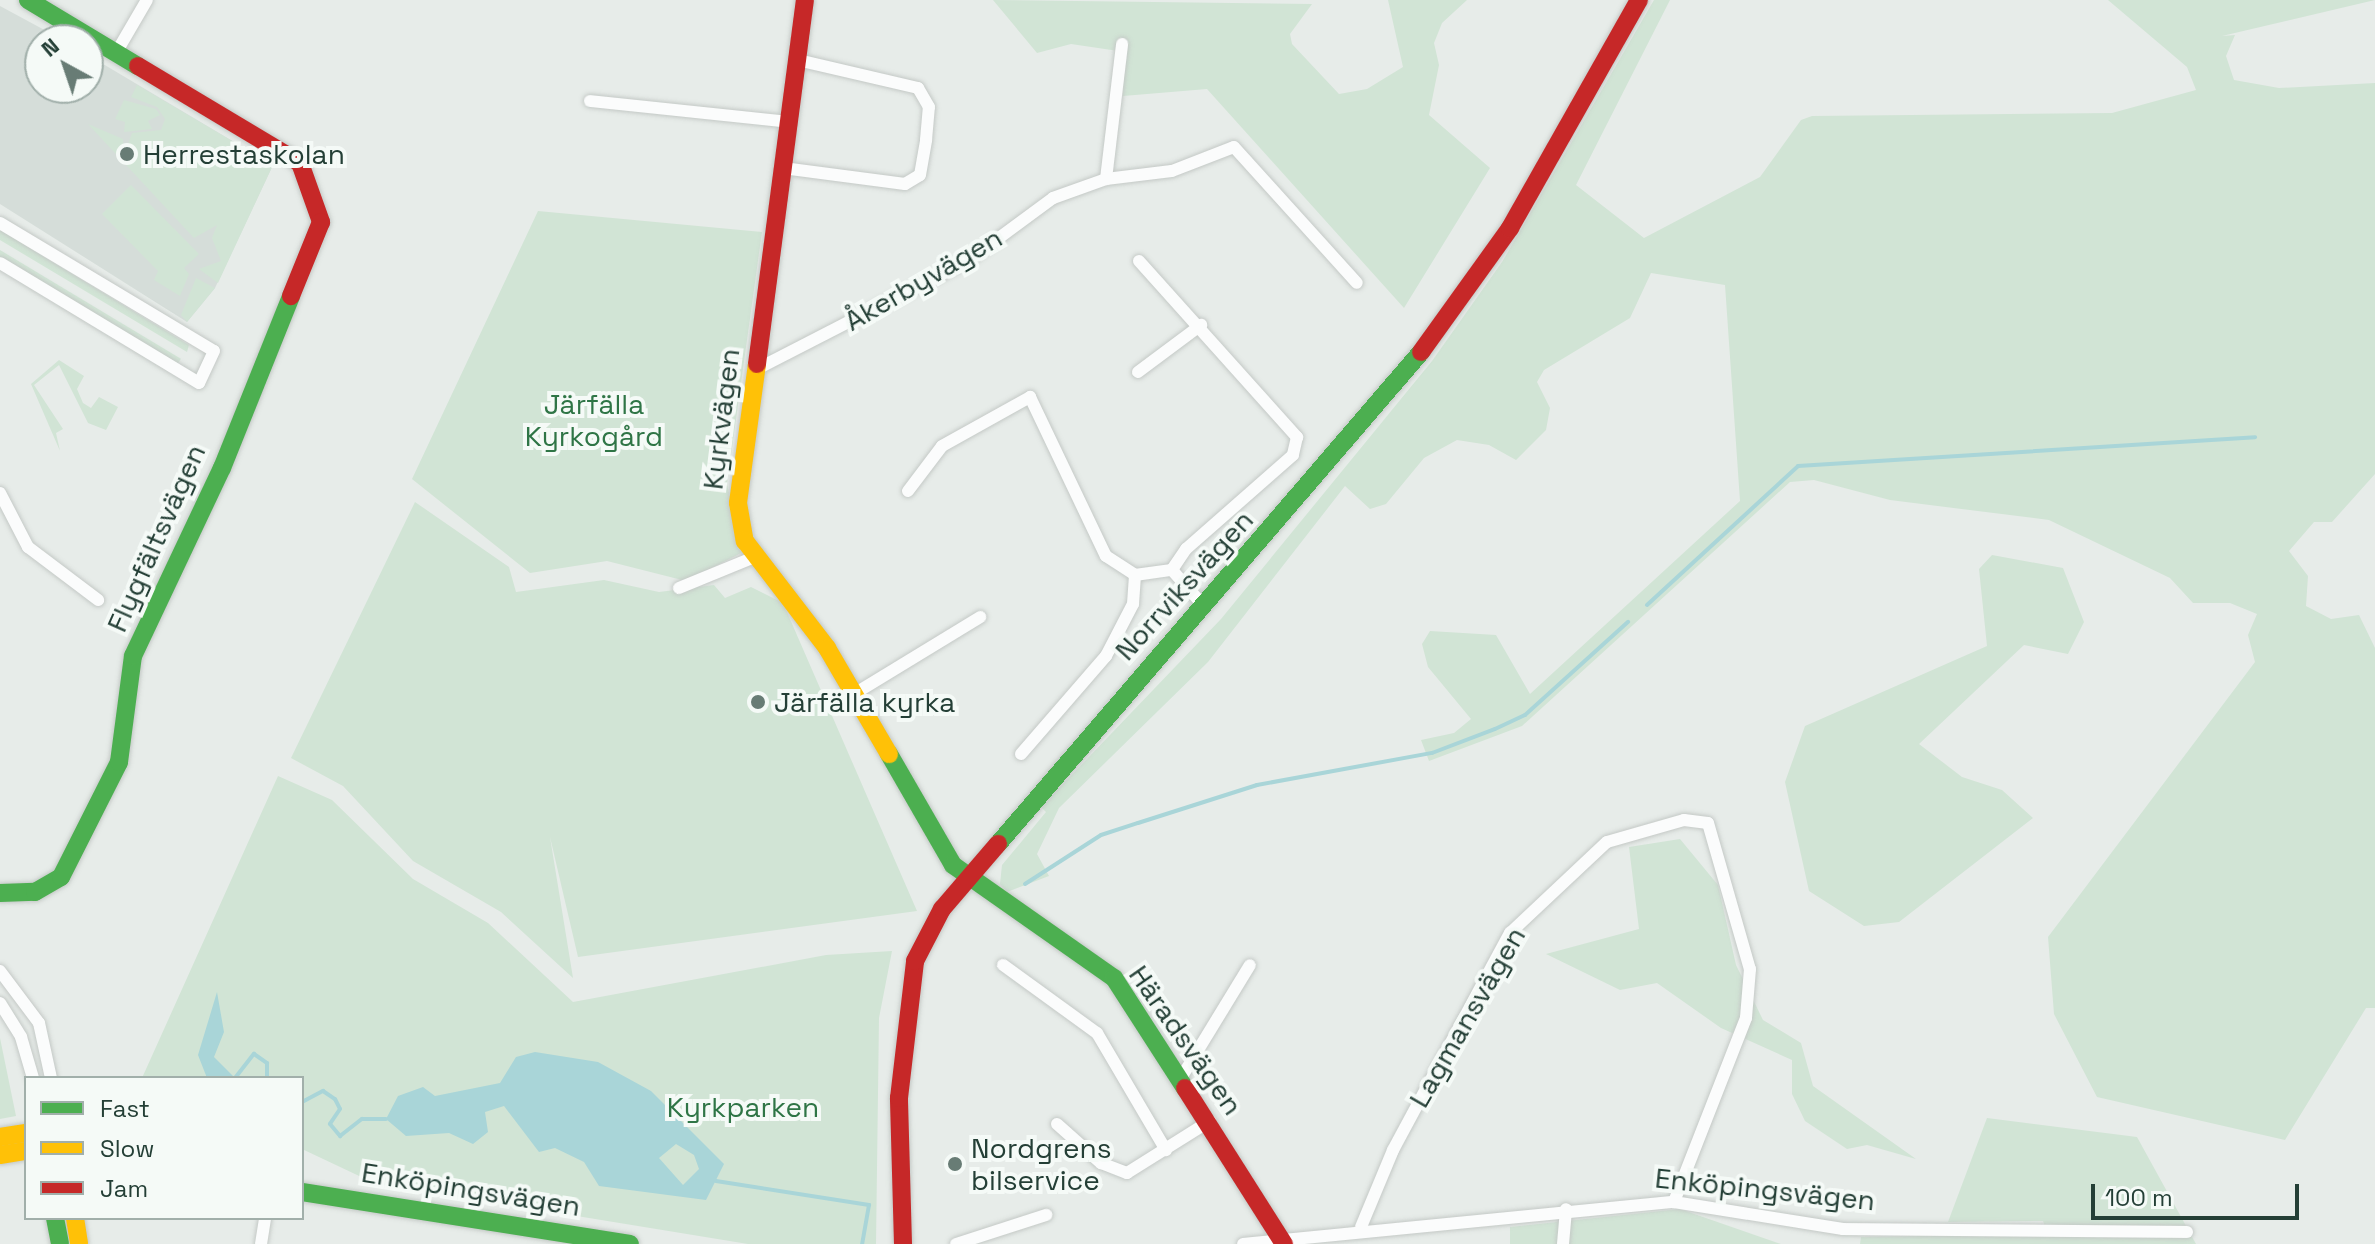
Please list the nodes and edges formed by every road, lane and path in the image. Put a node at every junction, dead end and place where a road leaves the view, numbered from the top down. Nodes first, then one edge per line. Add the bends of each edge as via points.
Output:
1 (28, 0) edge
2 (147, 0) edge
3 (805, 0) edge
4 (1639, 0) edge
5 (1122, 44) dead end
6 (116, 53) junction
7 (798, 60) junction
8 (590, 101) dead end
9 (790, 122) junction
10 (783, 168) junction
11 (1106, 179) junction
12 (0, 223) edge
13 (1139, 261) dead end
14 (0, 263) edge
15 (1357, 283) dead end
16 (1201, 325) junction
17 (755, 370) junction
18 (1138, 372) dead end
19 (908, 491) dead end
20 (0, 493) edge
21 (752, 558) junction
22 (1172, 570) junction
23 (1135, 575) junction
24 (679, 588) dead end
25 (98, 600) dead end
26 (1203, 605) junction
27 (980, 617) dead end
28 (854, 694) junction
29 (1021, 754) dead end
30 (966, 875) junction
31 (0, 893) edge
32 (1003, 965) dead end
33 (1250, 965) dead end
34 (0, 971) edge
35 (0, 1003) edge
36 (32, 1076) edge
37 (51, 1076) edge
38 (1181, 1078) junction
39 (1210, 1121) junction
40 (1057, 1124) dead end
41 (24, 1133) edge
42 (0, 1137) edge
43 (1166, 1150) junction
44 (24, 1151) edge
45 (0, 1155) edge
46 (304, 1192) edge
47 (1674, 1202) junction
48 (1566, 1209) junction
49 (1046, 1215) dead end
50 (55, 1220) edge
51 (75, 1220) edge
52 (265, 1220) edge
53 (1361, 1227) junction
54 (2187, 1232) dead end
55 (1330, 1238) edge
56 (1283, 1242) edge
57 (60, 1244) edge
58 (79, 1244) edge
59 (261, 1244) edge
60 (630, 1244) edge
61 (903, 1244) edge
62 (956, 1244) edge
63 (1243, 1244) edge
64 (1563, 1244) edge

1 - 6 street
2 - 6 street
3 - 7 street, Kyrkvägen
4 - 26 street, Norrviksvägen via 1476,280 1330,463
5 - 11 street
6 - 31 street, Flygfältsvägen via 300,163 321,222 222,468 133,656 119,762 61,877 35,892
7 - 9 street, Kyrkvägen
7 - 10 street via 849,68 925,94 920,175 905,184
8 - 9 street
9 - 10 street, Kyrkvägen
10 - 17 street, Kyrkvägen
11 - 15 street, Åkerbyvägen via 1172,171 1234,147
11 - 17 street, Åkerbyvägen via 1053,198 969,260
12 - 14 street via 214,351 199,383
13 - 16 street
16 - 18 street
16 - 22 street via 1298,447
17 - 21 street, Kyrkvägen via 738,503
19 - 23 street via 942,446 1030,397 1106,556
20 - 25 street via 28,547
21 - 24 street
21 - 28 street, Kyrkvägen via 807,618
22 - 23 street
22 - 26 street
23 - 29 street via 1133,604 1106,656
26 - 30 street, Norrviksvägen
27 - 28 street
28 - 30 street, Kyrkvägen via 953,865
30 - 38 street, Häradsvägen via 1114,978
30 - 61 street, Norrviksvägen via 915,961 907,999 899,1098
32 - 43 street via 1097,1033
33 - 38 street
34 - 37 street via 39,1023
35 - 36 street via 21,1037
38 - 39 street, Häradsvägen
39 - 43 street
39 - 56 street, Häradsvägen
40 - 43 street via 1101,1163 1127,1173
41 - 42 street
44 - 45 street
46 - 60 street, Enköpingsvägen
47 - 48 street, Enköpingsvägen
47 - 53 street, Lagmansvägen via 1746,1018 1744,941 1708,823 1684,820 1607,842 1510,933 1393,1150
47 - 54 street, Enköpingsvägen via 1843,1229
48 - 53 street, Enköpingsvägen
48 - 64 street
49 - 62 street
50 - 57 street
51 - 58 street
52 - 59 street
53 - 55 street, Enköpingsvägen
55 - 56 street, Enköpingsvägen
56 - 63 street, Enköpingsvägen

